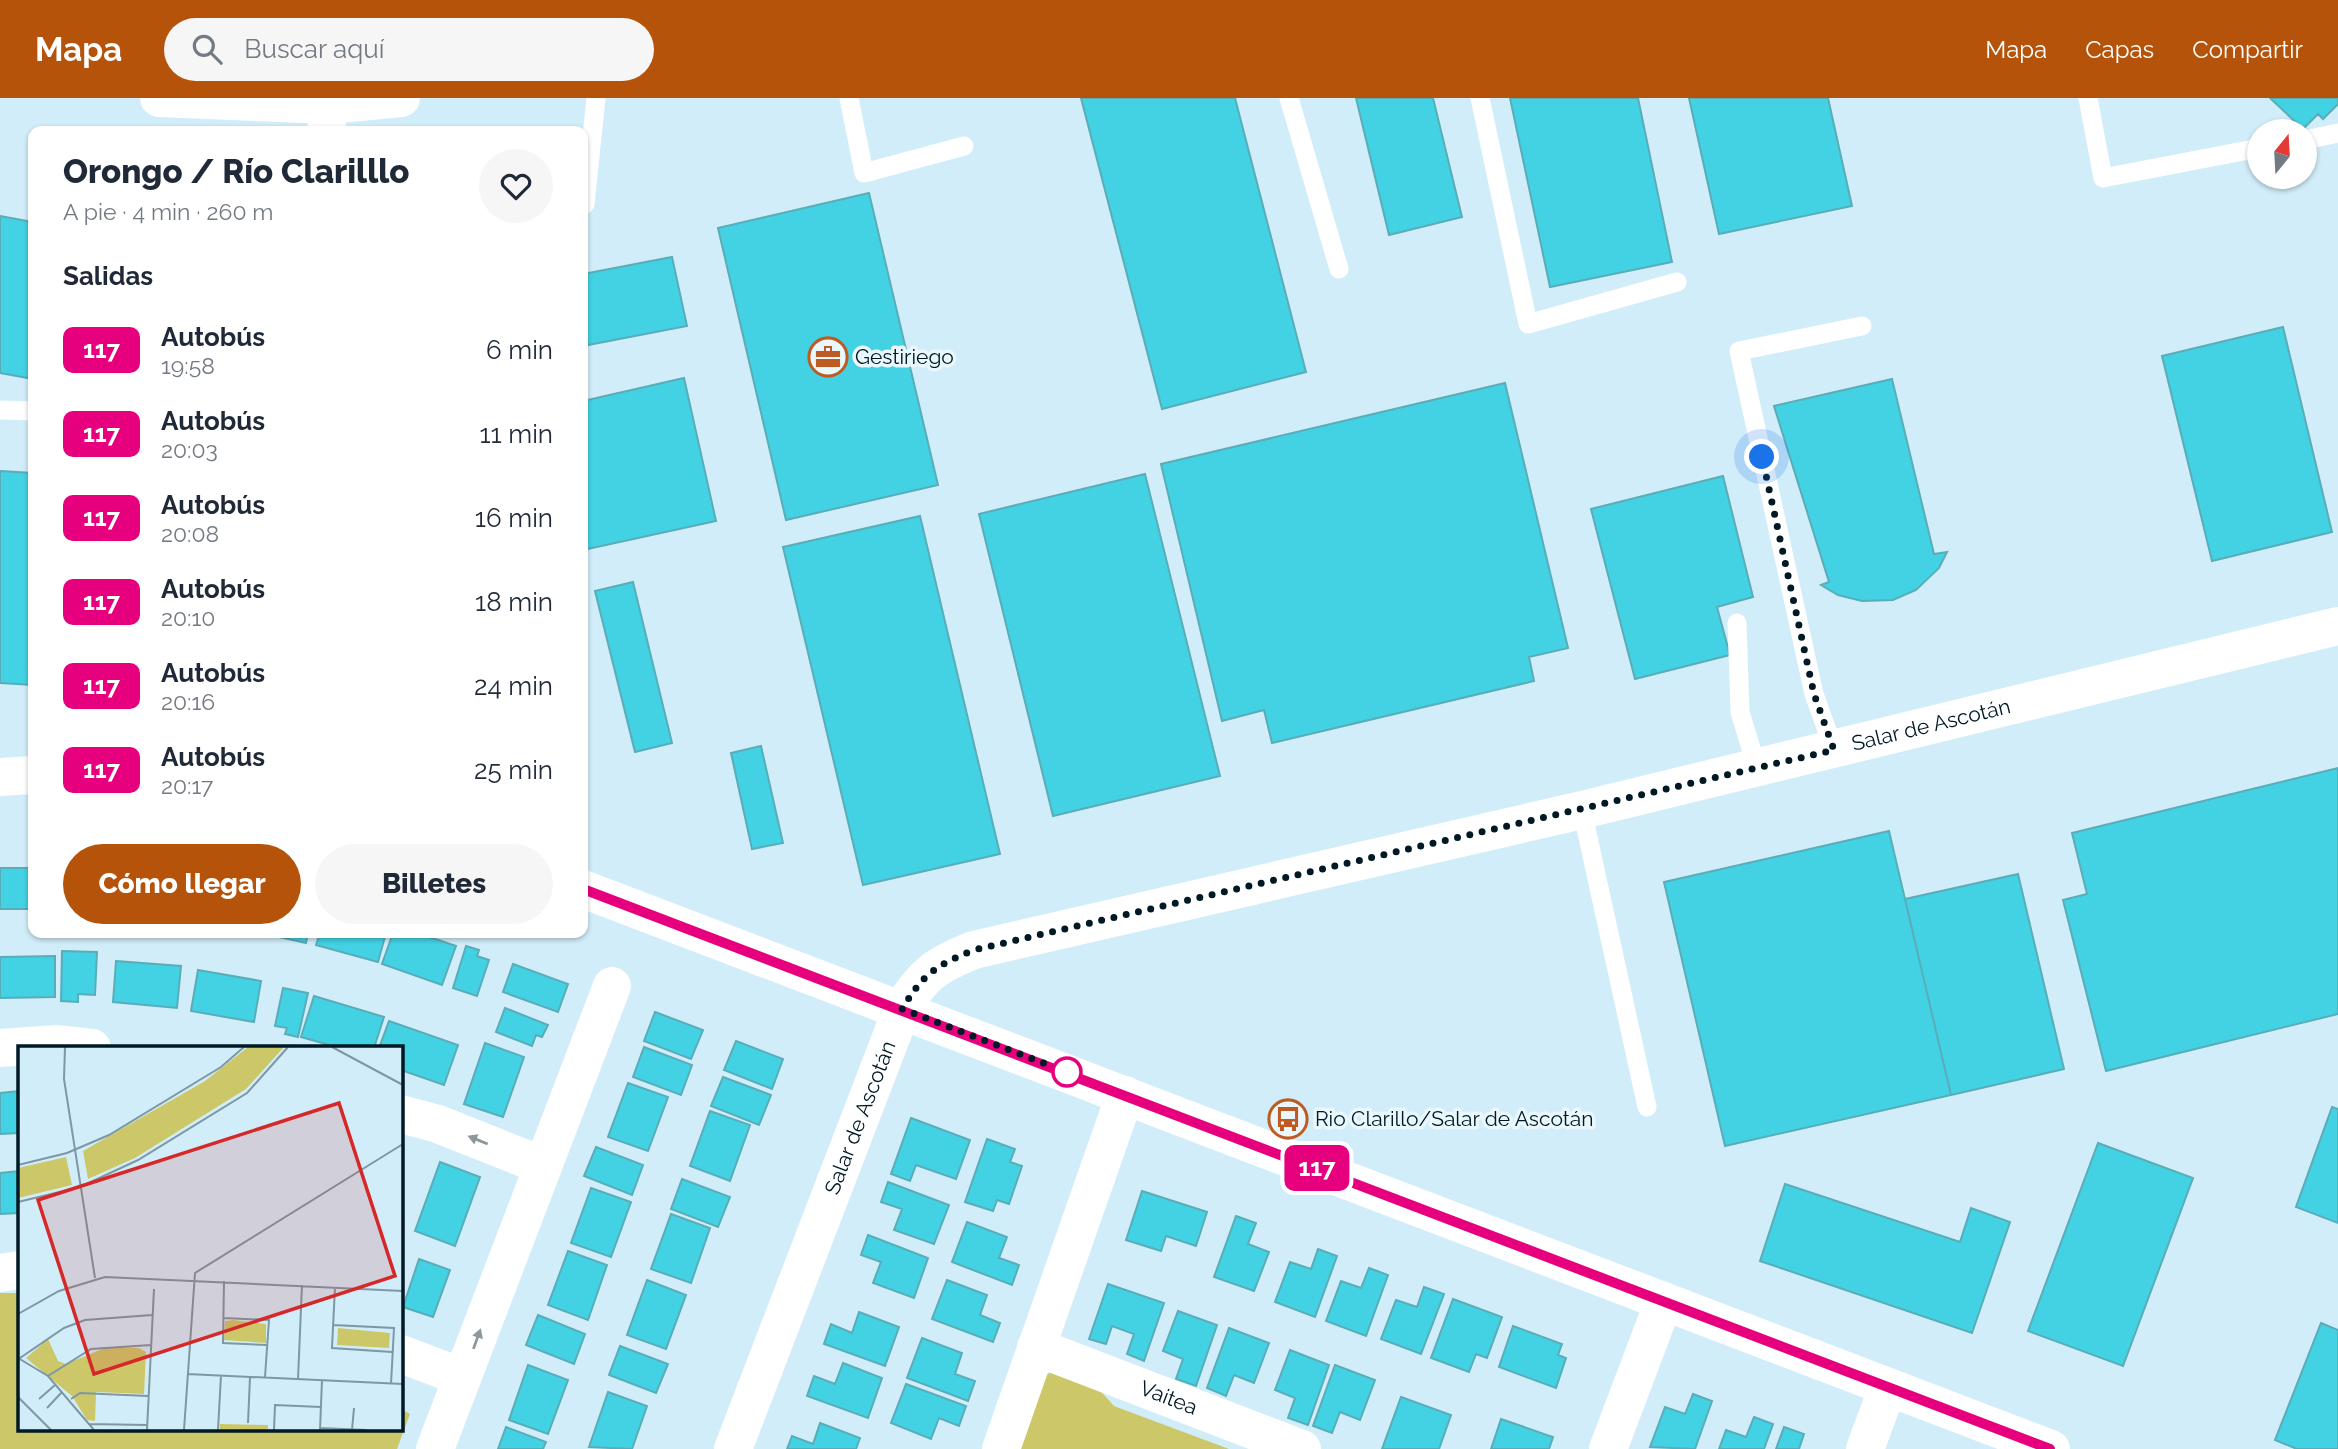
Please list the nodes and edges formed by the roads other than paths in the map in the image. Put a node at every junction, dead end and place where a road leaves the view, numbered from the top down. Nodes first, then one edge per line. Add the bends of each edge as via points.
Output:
1 (159, 98) edge
2 (401, 98) edge
3 (596, 98) edge
4 (849, 98) edge
5 (1289, 98) edge
6 (1480, 98) edge
7 (2088, 98) edge
8 (328, 111) edge
9 (2338, 133) edge
10 (2317, 137) edge
11 (964, 146) dead end
12 (2247, 150) edge
13 (588, 175) edge
14 (1339, 269) dead end
15 (1676, 282) dead end
16 (1862, 326) dead end
17 (0, 410) edge
18 (28, 411) edge
19 (1737, 623) dead end
20 (2338, 626) edge
21 (1834, 750) junction
22 (1757, 768) junction
23 (28, 775) edge
24 (0, 777) edge
25 (1582, 810) junction
26 (588, 891) edge
27 (612, 986) dead end
28 (902, 1009) junction
29 (28, 1046) edge
30 (74, 1046) edge
31 (18, 1047) edge
32 (0, 1048) edge
33 (1125, 1095) junction
34 (1647, 1107) dead end
35 (402, 1114) edge
36 (541, 1165) junction
37 (18, 1270) edge
38 (0, 1273) edge
39 (1664, 1301) junction
40 (1036, 1347) junction
41 (402, 1354) edge
42 (463, 1377) junction
43 (1888, 1387) junction
44 (435, 1449) edge
45 (733, 1449) edge
46 (1001, 1449) edge
47 (1302, 1449) edge
48 (1608, 1449) edge
49 (1865, 1449) edge
50 (2050, 1449) edge

1 - 8 street
2 - 8 street
3 - 13 lane
4 - 11 lane via 864,173
5 - 14 lane
6 - 15 lane via 1528,324
7 - 12 lane via 2103,178
9 - 10 lane
16 - 21 lane via 1739,351 1814,694
17 - 18 lane
19 - 22 lane via 1740,712
20 - 21 street, Salar de Ascotán
21 - 22 street, Salar de Ascotán
22 - 25 street, Salar de Ascotán
23 - 24 street
25 - 28 street, Salar de Ascotán via 974,950 937,966 918,982
25 - 34 lane
26 - 28 street
27 - 36 street
28 - 33 street
28 - 45 street, Salar de Ascotán
29 - 30 street
31 - 32 street
33 - 39 street
33 - 40 street
36 -> 35 street
42 -> 36 street
37 - 38 street
39 - 43 street
39 - 48 street
40 - 46 street
40 - 47 street, Vaitea
41 - 42 street
42 - 44 street
43 - 49 street
43 - 50 street

